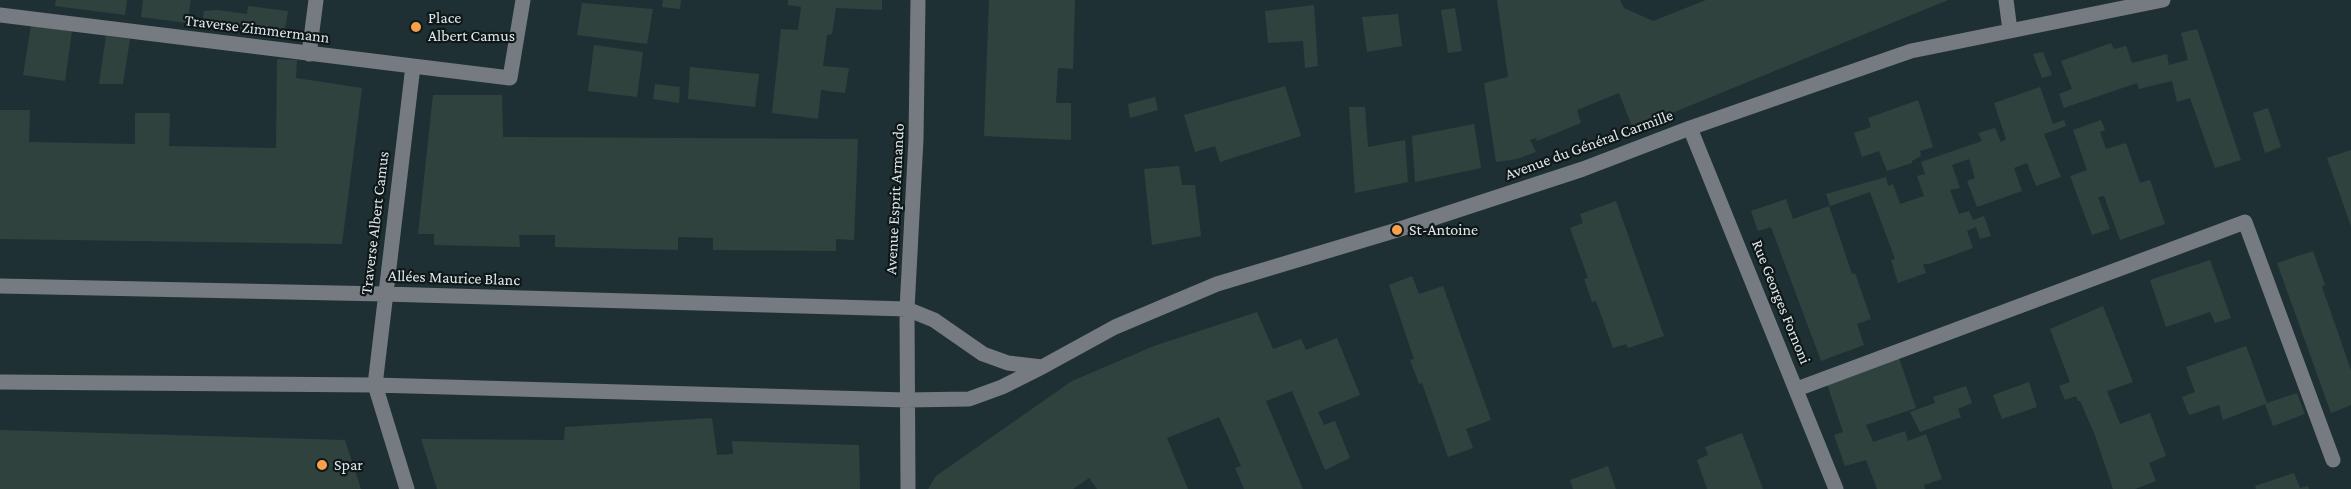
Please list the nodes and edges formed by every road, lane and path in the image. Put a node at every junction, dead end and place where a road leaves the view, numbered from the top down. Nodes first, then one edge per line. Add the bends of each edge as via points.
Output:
1 (316, 0) edge
2 (523, 0) edge
3 (918, 0) edge
4 (2006, 0) edge
5 (2163, 0) edge
6 (0, 15) edge
7 (2010, 30) junction
8 (309, 54) junction
9 (413, 66) junction
10 (1690, 128) junction
11 (0, 286) edge
12 (384, 294) junction
13 (907, 309) junction
14 (1042, 367) junction
15 (0, 382) edge
16 (375, 385) junction
17 (1797, 388) junction
18 (906, 400) junction
19 (2333, 460) dead end
20 (407, 489) edge
21 (908, 489) edge
22 (1836, 489) edge

1 - 8 street
2 - 9 street, Traverse Zimmermann via 510,78
3 - 13 street, Avenue Esprit Armando
4 - 7 street
5 - 7 street, Avenue du Général Carmille
6 - 8 street, Traverse Zimmermann
7 - 10 street, Avenue du Général Carmille via 1911,51
8 - 9 street, Traverse Zimmermann
9 - 12 street, Traverse Albert Camus
10 - 14 street, Avenue du Général Carmille via 1572,173 1217,284 1114,327
10 - 17 street, Rue Georges Fornoni
11 - 12 street, Allées Maurice Blanc
12 - 13 street, Allées Maurice Blanc
12 - 16 street, Traverse Albert Camus
13 - 14 street via 934,320 983,354 1008,363
13 - 18 street, Avenue Esprit Armando
14 - 18 street, Avenue du Général Carmille via 969,399
15 - 16 street
16 - 18 street
16 - 20 street
17 - 19 street via 2245,222
17 - 22 street, Rue Georges Fornoni
18 - 21 street, Avenue Esprit Armando

